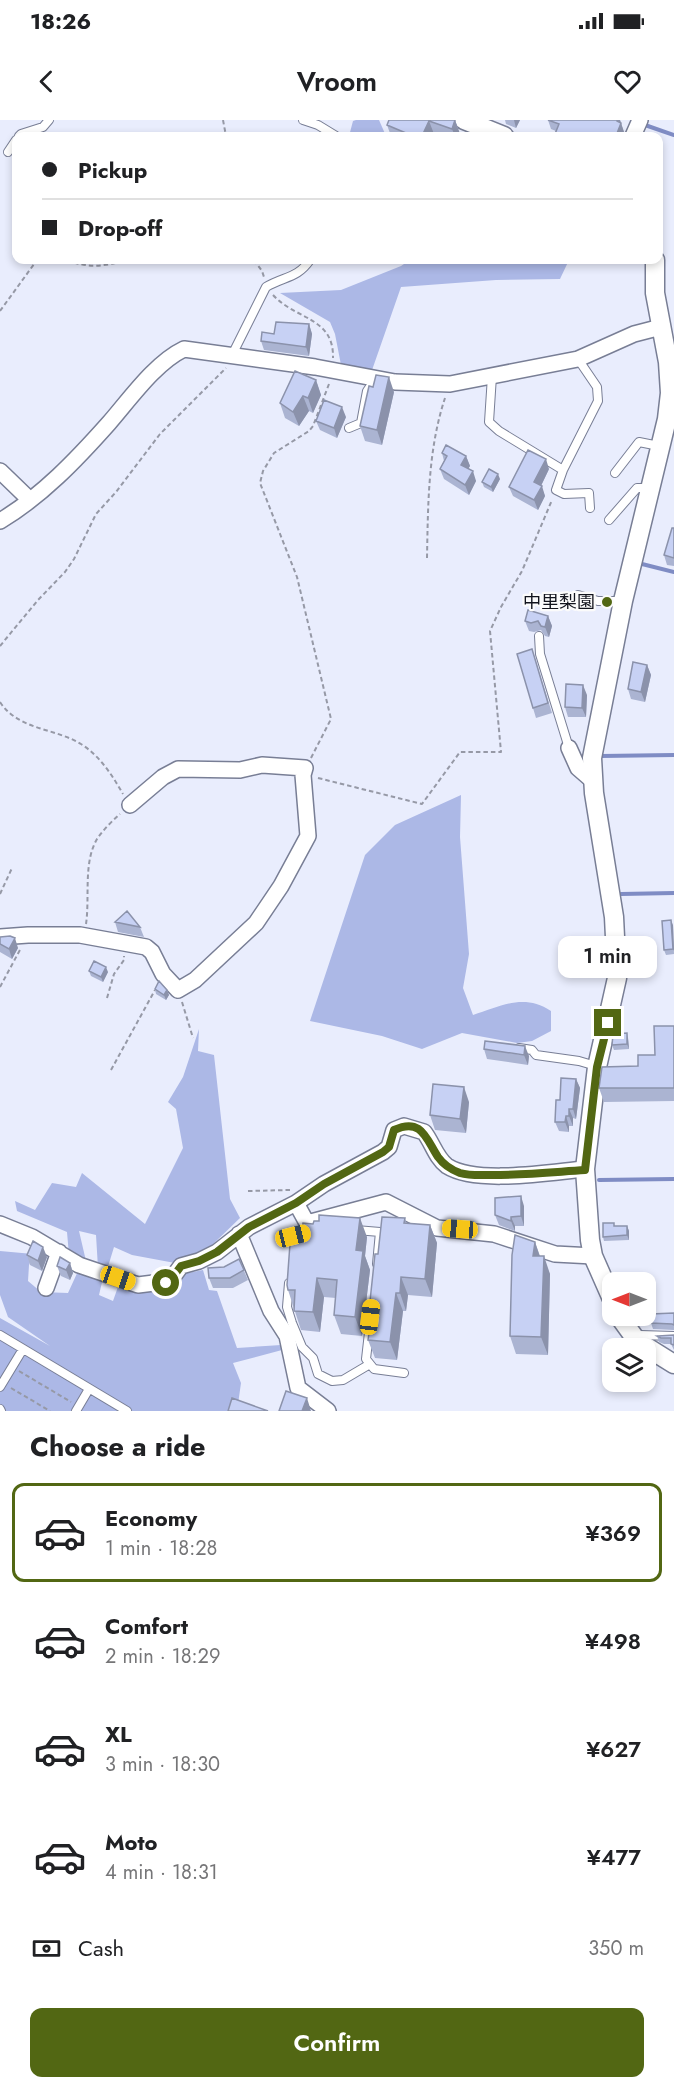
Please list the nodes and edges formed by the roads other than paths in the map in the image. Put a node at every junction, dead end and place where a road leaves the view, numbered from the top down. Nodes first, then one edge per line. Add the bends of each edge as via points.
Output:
1 (49, 120) edge
2 (303, 120) edge
3 (464, 120) edge
4 (28, 132) edge
5 (329, 132) edge
6 (494, 132) edge
7 (12, 146) edge
8 (8, 152) dead end
9 (307, 264) edge
10 (655, 264) edge
11 (661, 327) junction
12 (236, 356) junction
13 (578, 359) junction
14 (492, 376) junction
15 (376, 378) junction
16 (671, 419) edge
17 (349, 428) dead end
18 (661, 447) junction
19 (563, 470) junction
20 (0, 471) edge
21 (615, 473) dead end
22 (650, 488) junction
23 (30, 500) junction
24 (590, 508) dead end
25 (609, 520) dead end
26 (0, 521) edge
27 (578, 595) dead end
28 (623, 601) junction
29 (539, 636) dead end
30 (569, 748) joint
31 (593, 781) junction
32 (130, 806) road end
33 (0, 938) edge
34 (509, 1047) edge
35 (597, 1067) junction
36 (585, 1170) junction
37 (297, 1196) junction
38 (0, 1224) edge
39 (347, 1230) edge
40 (239, 1234) junction
41 (59, 1252) junction
42 (593, 1256) junction
43 (290, 1275) edge
44 (602, 1276) edge
45 (375, 1278) edge
46 (46, 1288) dead end
47 (372, 1301) edge
48 (0, 1335) edge
49 (674, 1336) edge
50 (638, 1338) edge
51 (23, 1349) junction
52 (656, 1353) edge
53 (370, 1364) junction
54 (674, 1364) edge
55 (404, 1373) dead end
56 (1, 1385) edge
57 (89, 1389) junction
58 (77, 1409) edge
59 (127, 1411) edge
60 (327, 1411) edge

1 - 4 lane via 43,128
2 - 5 lane
3 - 6 street
7 - 8 lane
9 - 12 lane via 296,274 266,287
10 - 11 street
11 - 13 street via 634,334
11 - 16 street via 668,362
12 - 15 street
12 - 23 street via 184,349 173,354 87,447
13 - 14 street
13 - 19 lane via 597,387 598,401
14 - 15 street via 450,384
14 - 19 lane via 489,422
15 - 17 lane via 367,391 361,423
16 - 18 street
18 - 21 lane via 639,442
18 - 22 street
19 - 24 lane via 556,490 564,494 589,493
20 - 23 street
22 - 25 lane via 637,488
22 - 28 street
23 - 26 street
27 - 28 lane via 598,601
28 - 31 street via 595,734
29 - 30 lane via 540,654
30 - 31 street via 578,768
31 - 35 street via 617,940 617,978
32 - 33 street via 178,769 240,770 262,765 304,772 308,836 256,923 195,980 178,990 146,947 80,935
34 - 35 lane
35 - 36 street
36 - 37 street via 524,1175 461,1173 445,1165 424,1132 404,1126 394,1130 389,1147 383,1152
36 - 42 street
37 - 40 street
37 - 42 street via 303,1226 386,1202 398,1215 437,1228 494,1234 555,1254
38 - 41 street
39 - 45 lane via 384,1230
40 - 41 street via 217,1252 181,1266 166,1283 138,1285 79,1265
40 - 60 street via 271,1311 287,1336 298,1388
41 - 46 street
42 - 44 street
43 - 53 lane via 287,1307 291,1323 303,1347 314,1358 318,1374 332,1381 343,1380
47 - 53 lane via 366,1359
48 - 51 lane
49 - 50 lane
51 - 56 lane
51 - 57 lane
52 - 54 street
53 - 55 lane via 374,1369
57 - 58 lane
57 - 59 lane

